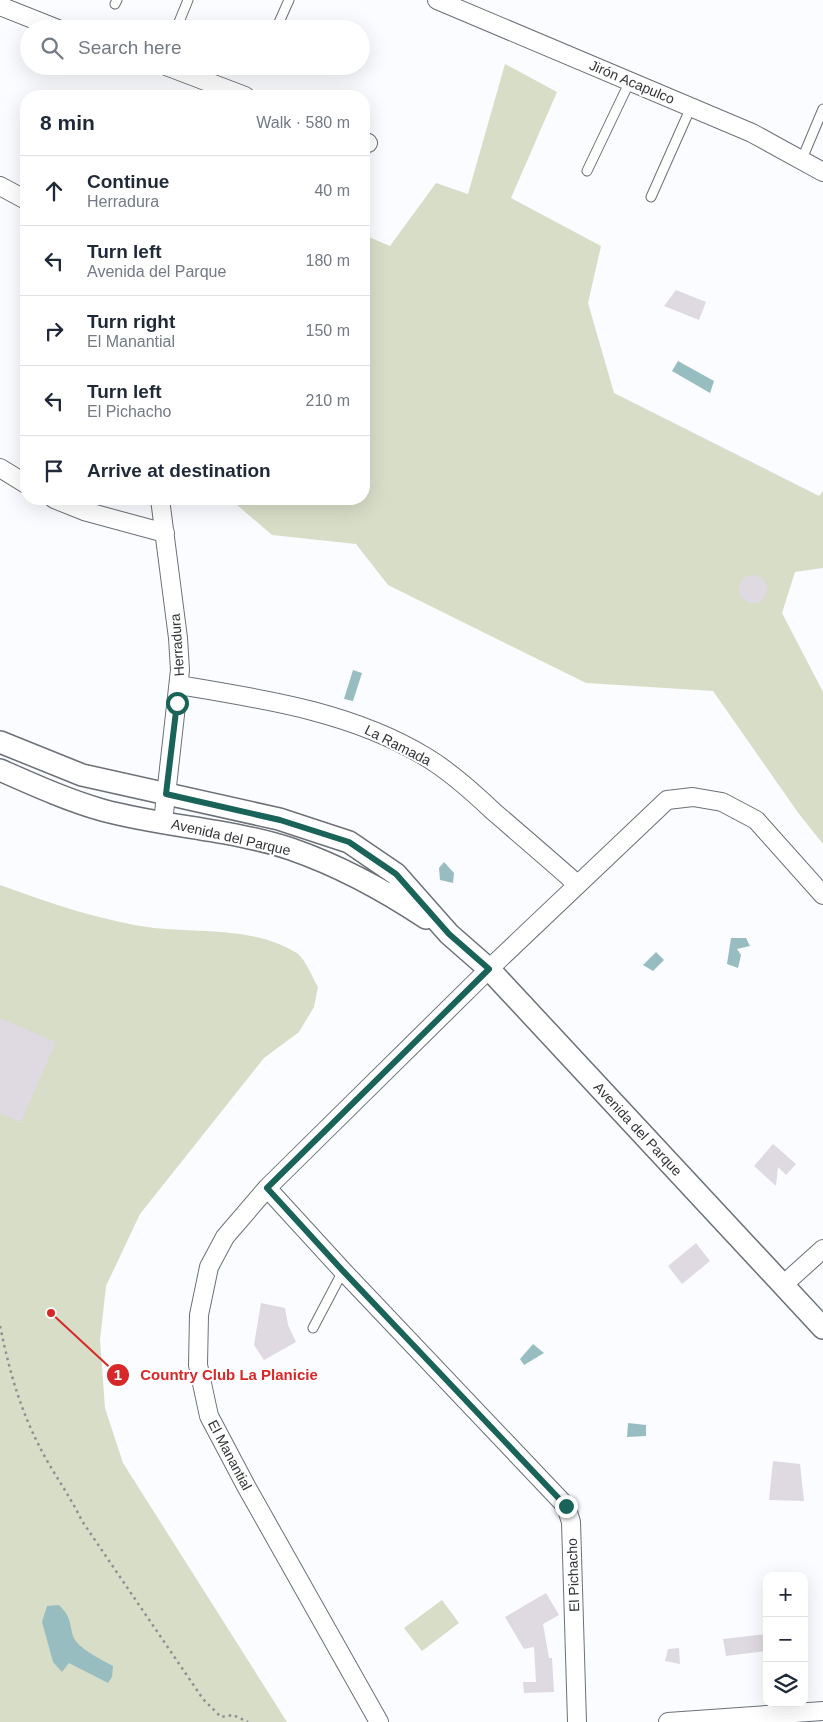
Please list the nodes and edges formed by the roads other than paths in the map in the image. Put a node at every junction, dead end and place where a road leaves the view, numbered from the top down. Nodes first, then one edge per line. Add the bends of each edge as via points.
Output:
1 (188, 0) edge
2 (289, 0) edge
3 (440, 1) edge
4 (0, 6) edge
5 (35, 20) edge
6 (180, 20) edge
7 (280, 20) edge
8 (190, 75) edge
9 (630, 81) junction
10 (229, 90) edge
11 (691, 107) junction
12 (823, 109) edge
13 (802, 159) junction
14 (821, 171) edge
15 (586, 172) dead end
16 (0, 186) edge
17 (20, 197) edge
18 (651, 198) dead end
19 (0, 468) edge
20 (20, 480) edge
21 (69, 505) edge
22 (161, 505) edge
23 (165, 533) junction
24 (179, 684) junction
25 (0, 742) edge
26 (0, 770) edge
27 (166, 794) junction
28 (163, 822) junction
29 (577, 884) junction
30 (823, 895) edge
31 (449, 934) junction
32 (489, 969) junction
33 (267, 1188) junction
34 (823, 1249) edge
35 (343, 1271) junction
36 (783, 1285) junction
37 (314, 1328) dead end
38 (823, 1328) edge
39 (823, 1711) edge
40 (379, 1722) edge
41 (577, 1722) edge
42 (668, 1722) edge

1 - 6 lane
2 - 7 lane
3 - 9 street, Jirón Acapulco
4 - 5 street
8 - 10 street
9 - 11 street, Jirón Acapulco
9 - 15 lane
11 - 13 street, Jirón Acapulco
11 - 18 lane
12 - 13 lane
13 - 14 street, Jirón Acapulco
16 - 17 street
19 - 20 street
21 - 23 street
22 - 23 street, Herradura
23 - 24 street, Herradura via 178,638
24 - 27 street, Herradura
24 - 29 street, La Ramada via 274,701 350,722 390,738 427,757 462,783
25 - 27 street, Avenida del Parque via 82,775
26 - 28 street, Avenida del Parque via 51,793 103,810
27 - 28 street, Herradura
27 - 31 street, Avenida del Parque via 280,820 349,842 396,874
28 - 31 street, Avenida del Parque via 290,849 337,867 392,896
29 - 30 street, El Manantial via 667,800 693,797 722,802 756,820
29 - 32 street, El Manantial
31 - 32 street, Avenida del Parque
32 - 33 street, El Manantial
32 - 36 street, Avenida del Parque
33 - 35 street, El Pichacho
33 - 40 street, El Manantial via 226,1236 209,1267 198,1315 198,1365 209,1416
34 - 36 street
35 - 37 lane
35 - 41 street, El Pichacho via 566,1506 571,1522
36 - 38 street, Avenida del Parque
39 - 42 street

